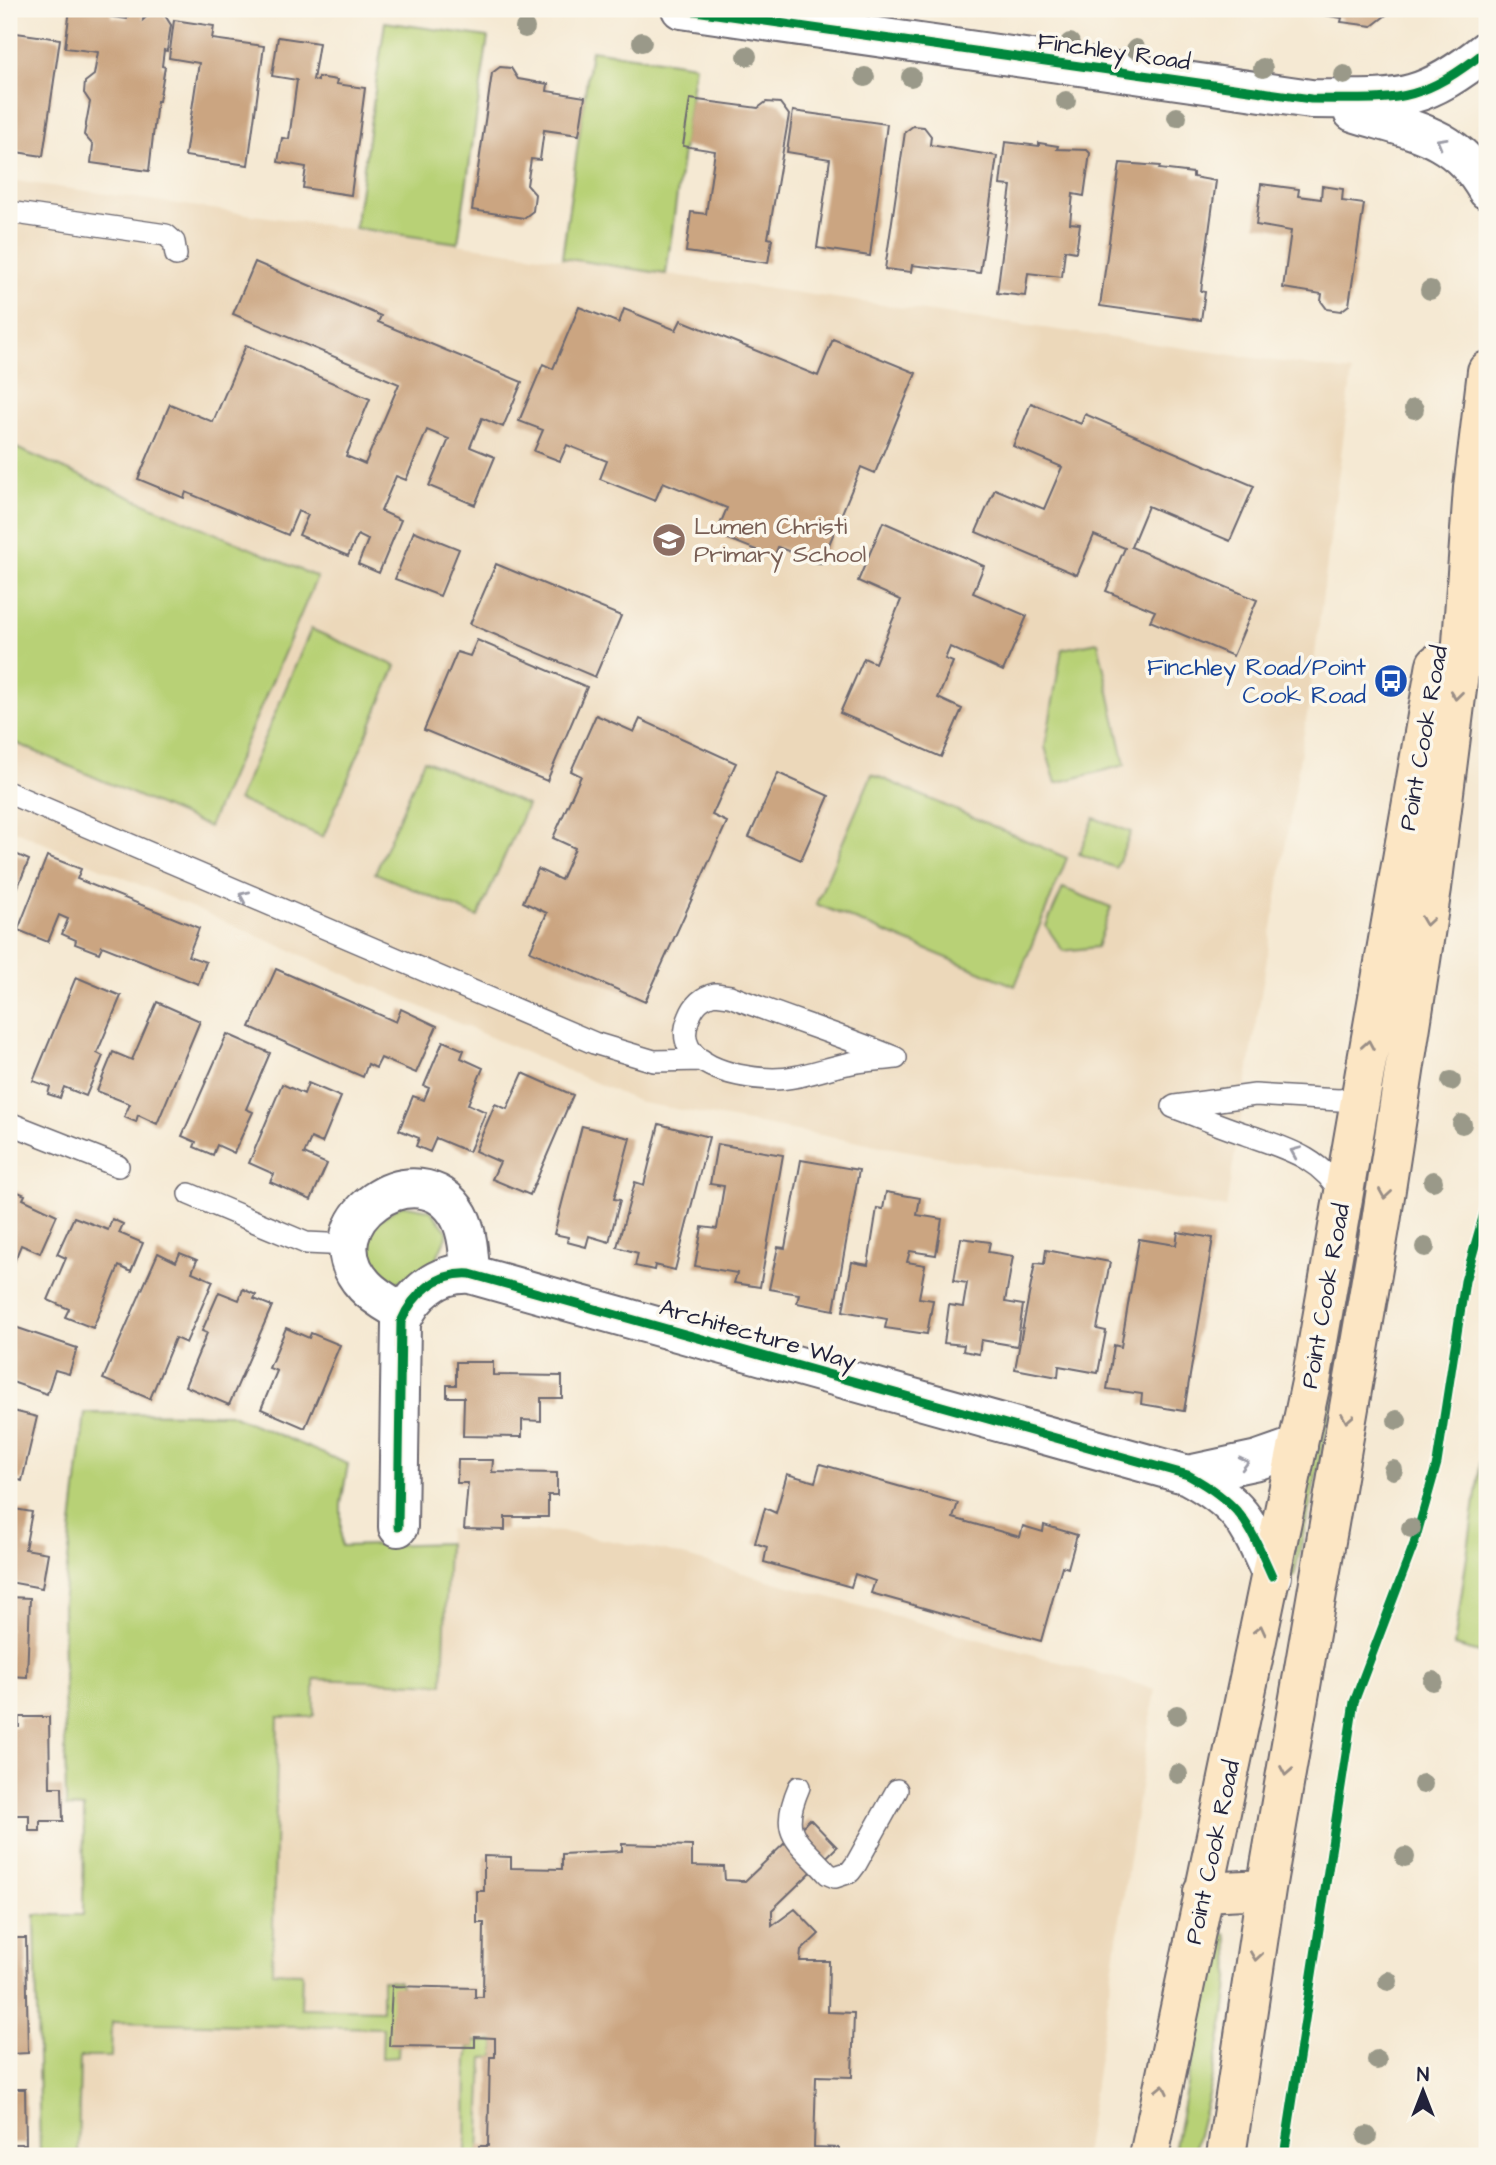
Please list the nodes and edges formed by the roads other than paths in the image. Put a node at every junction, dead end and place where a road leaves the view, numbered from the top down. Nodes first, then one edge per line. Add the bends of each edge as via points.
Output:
1 (681, 9) edge
2 (1487, 50) edge
3 (1311, 99) junction
4 (1487, 190) edge
5 (9, 212) edge
6 (176, 255) dead end
7 (1487, 378) edge
8 (1479, 432) junction
9 (9, 793) edge
10 (702, 1060) junction
11 (1359, 1098) junction
12 (9, 1123) edge
13 (1352, 1135) junction
14 (1394, 1141) junction
15 (118, 1166) dead end
16 (189, 1194) dead end
17 (1343, 1198) junction
18 (349, 1245) junction
19 (470, 1274) junction
20 (405, 1314) junction
21 (1298, 1446) junction
22 (1188, 1475) junction
23 (398, 1527) dead end
24 (1272, 1576) junction
25 (799, 1787) dead end
26 (897, 1790) dead end
27 (1205, 1879) junction
28 (1266, 1889) junction
29 (1149, 2156) edge
30 (1226, 2156) edge

1 - 3 street, Finchley Road
2 - 3 street, Finchley Road via 1454,76 1413,96
4 -> 3 street, Finchley Road via 1461,156 1438,139
5 - 6 lane via 166,235 174,242
7 - 8 main road, Point Cook Road
11 -> 8 main road, Point Cook Road
8 -> 14 main road, Point Cook Road via 1461,657
10 -> 9 lane via 654,1061 594,1043
10 - 10 lane via 689,1050 685,1030 697,1003 715,994 895,1058 774,1079 730,1073
11 - 13 main road, Point Cook Road
17 -> 11 lane via 1324,1171 1296,1151 1173,1107 1255,1095
12 - 15 lane
13 - 14 main road
13 - 17 main road, Point Cook Road
14 -> 28 main road, Point Cook Road
16 - 18 lane via 306,1242
17 - 21 main road, Point Cook Road
18 - 19 street via 359,1217 377,1197 390,1190 421,1190 447,1202 459,1215
18 - 20 street via 353,1268 363,1284
19 - 20 street, Architecture Way via 456,1273 426,1287
19 - 22 street, Architecture Way
20 - 23 street, Architecture Way via 400,1332
22 -> 21 street, Architecture Way
21 - 24 main road, Point Cook Road
22 - 24 street, Architecture Way via 1219,1492 1248,1521
27 -> 24 main road, Point Cook Road
25 - 26 lane via 788,1816 790,1832 835,1877 850,1872 856,1864
27 - 28 main road
29 -> 27 main road, Point Cook Road
28 -> 30 main road, Point Cook Road

